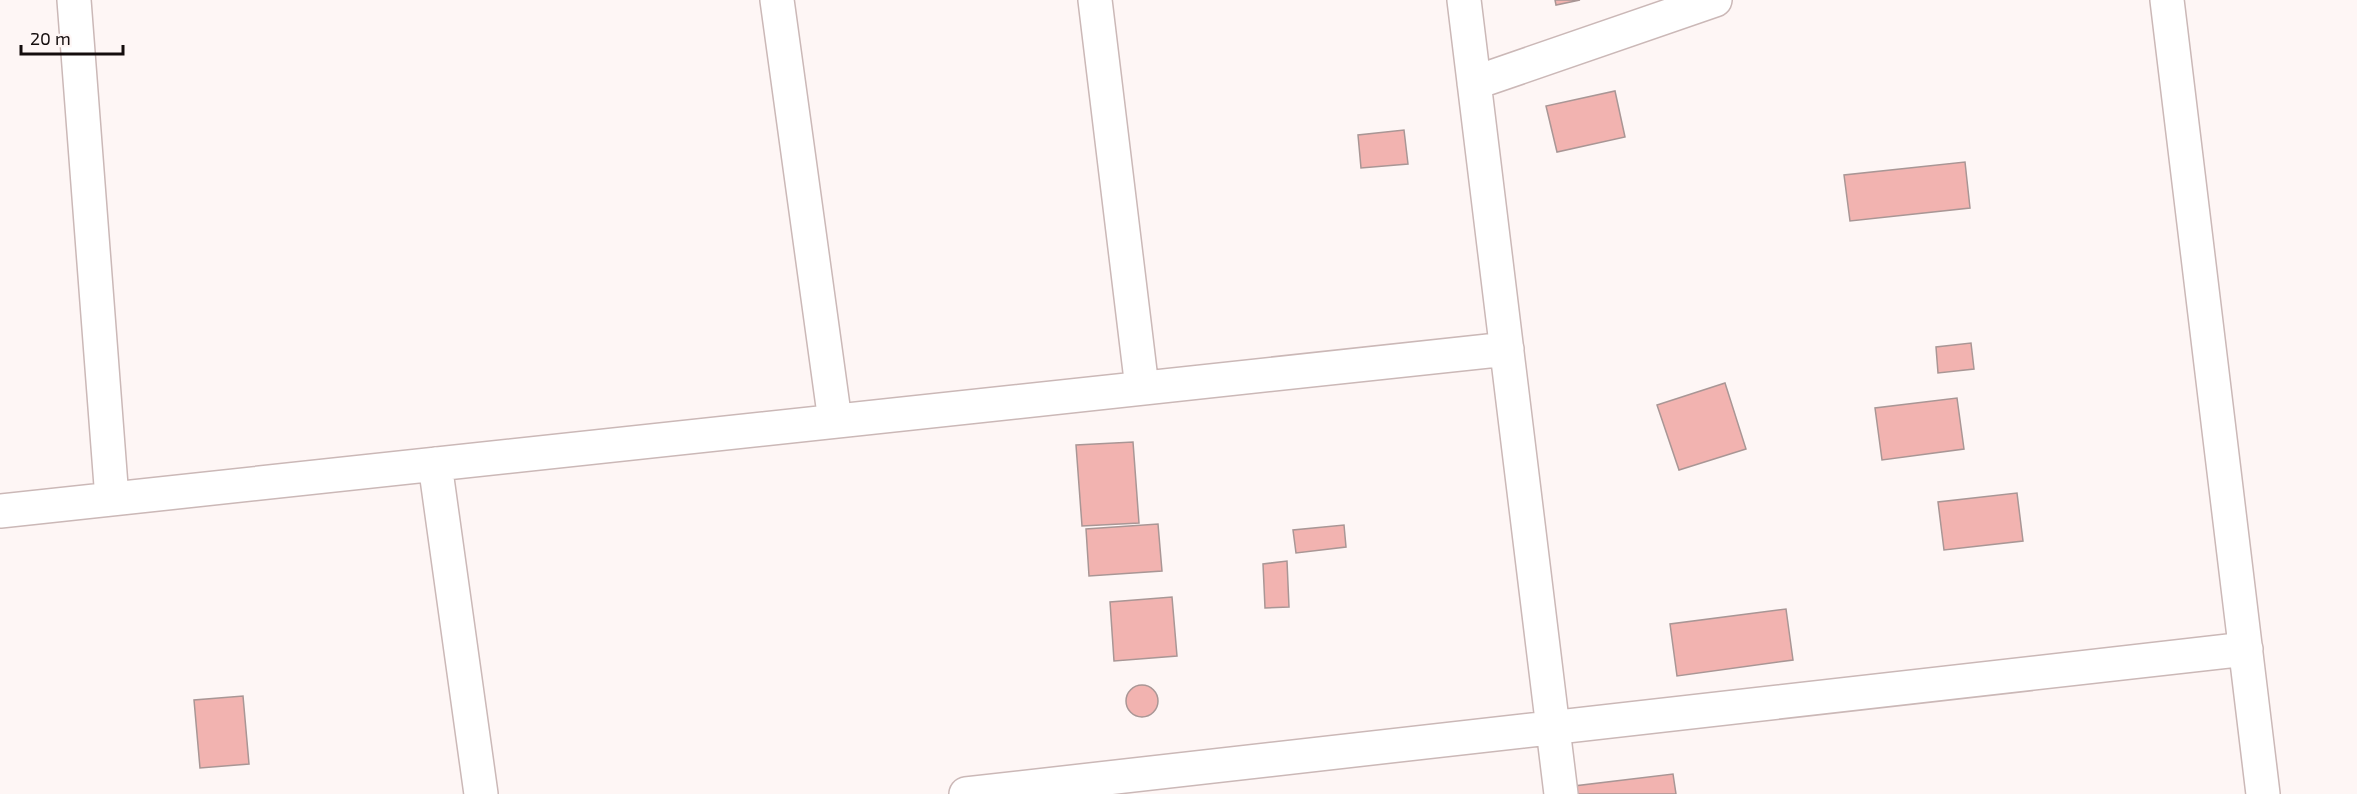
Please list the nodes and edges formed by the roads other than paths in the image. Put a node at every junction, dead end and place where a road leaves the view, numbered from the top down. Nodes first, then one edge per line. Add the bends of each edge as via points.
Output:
1 (74, 0) edge
2 (777, 0) edge
3 (1095, 0) edge
4 (1464, 0) edge
5 (1715, 0) edge
6 (2167, 0) edge
7 (1474, 83) junction
8 (1507, 349) junction
9 (1142, 388) junction
10 (835, 421) junction
11 (435, 464) junction
12 (112, 499) junction
13 (0, 511) edge
14 (2246, 649) junction
15 (1553, 728) junction
16 (481, 794) edge
17 (966, 794) edge
18 (1561, 794) edge
19 (2263, 794) edge

1 - 12 street
2 - 10 street
3 - 9 street
4 - 7 street
5 - 7 street
6 - 14 street
7 - 8 street
8 - 9 street
8 - 15 street
9 - 10 street
10 - 11 street
11 - 12 street
11 - 16 street
12 - 13 street
14 - 15 street
14 - 19 street
15 - 17 street
15 - 18 street

